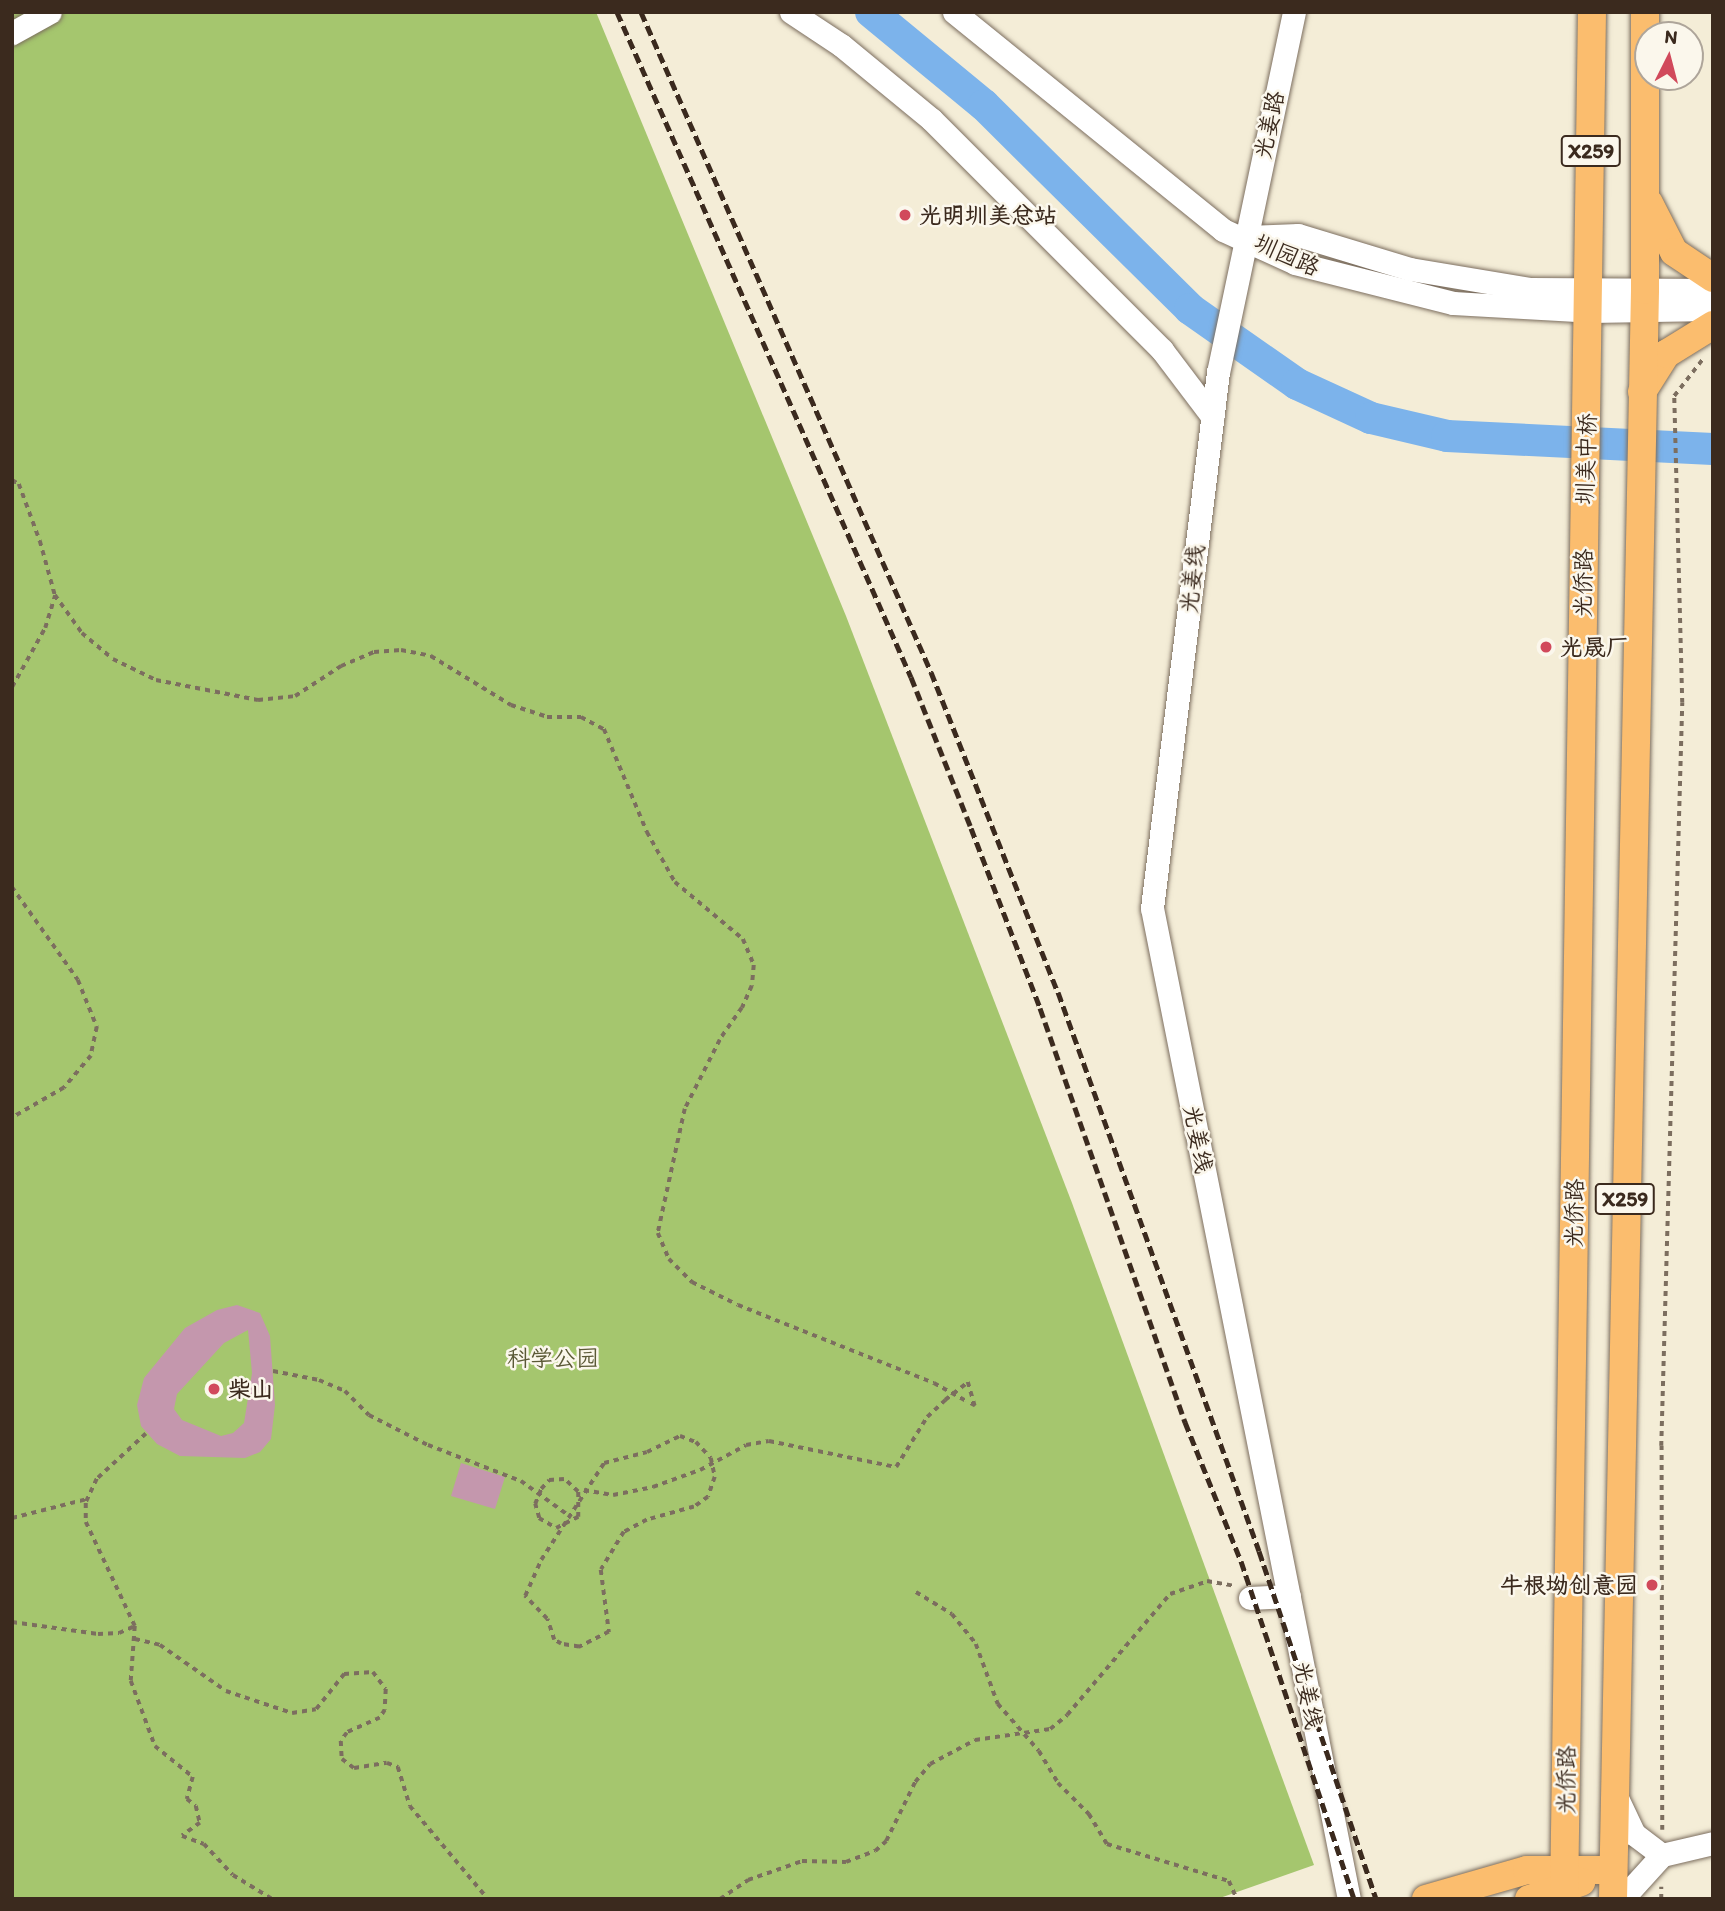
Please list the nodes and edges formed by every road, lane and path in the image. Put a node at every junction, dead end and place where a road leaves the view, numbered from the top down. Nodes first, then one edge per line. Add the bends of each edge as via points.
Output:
1 (50, 12) edge
2 (791, 12) edge
3 (954, 12) edge
4 (1294, 12) edge
5 (1592, 12) edge
6 (1645, 12) edge
7 (12, 33) edge
8 (1645, 192) junction
9 (1244, 237) junction
10 (1713, 278) edge
11 (1713, 290) edge
12 (1645, 300) junction
13 (1590, 301) junction
14 (1713, 309) edge
15 (1713, 326) edge
16 (1707, 354) dead end
17 (1642, 392) junction
18 (1212, 416) junction
19 (12, 480) edge
20 (1584, 528) joint
21 (55, 595) junction
22 (12, 687) edge
23 (12, 887) edge
24 (12, 1118) edge
25 (273, 1371) dead end
26 (146, 1434) dead end
27 (583, 1490) junction
28 (537, 1495) junction
29 (87, 1499) junction
30 (568, 1515) junction
31 (12, 1518) edge
32 (916, 1592) dead end
33 (1289, 1595) junction
34 (1250, 1598) joint
35 (12, 1622) edge
36 (135, 1626) junction
37 (135, 1639) junction
38 (1023, 1733) junction
39 (1615, 1791) junction
40 (1713, 1843) edge
41 (1662, 1855) junction
42 (1613, 1870) junction
43 (1566, 1889) edge
44 (272, 1899) edge
45 (488, 1899) edge
46 (720, 1899) edge
47 (1237, 1899) edge
48 (1349, 1899) edge
49 (1426, 1899) edge
50 (1529, 1899) edge
51 (1613, 1899) edge
52 (1622, 1899) edge
53 (1661, 1899) edge

1 - 7 street
2 - 18 street via 841,45 930,119 1162,350
3 - 9 street via 1223,230
4 - 9 street, 光姜路
5 - 13 main road, X259
6 - 8 main road, X259
8 - 10 main road via 1674,252
8 - 12 main road, X259
9 - 13 street, 圳园路 via 1298,234 1410,269
9 - 18 street, 光姜线
11 - 12 street, 圳园路
12 - 13 street, 圳园路
12 - 14 street, 圳园路
12 - 17 main road, X259
13 - 20 main road, 圳美中桥 / X259
15 - 17 main road via 1666,354
16 - 41 path via 1674,396 1682,703 1661,1446
17 - 39 main road, X259
18 - 33 street, 光姜线 via 1152,908
19 - 21 path via 19,485 40,541
20 - 43 main road, 光侨路 / X259
21 - 22 path via 45,628
21 - 27 path, bridge via 82,633 113,659 156,680 211,694 258,699 295,696 341,666 374,652 401,650 431,656 512,705 547,717 581,717 604,729 646,832 675,882 743,939 754,965 752,986 685,1109 658,1233 668,1259 692,1282 738,1305 934,1383 966,1401 975,1406 968,1382 944,1400 927,1416 896,1467 769,1441 746,1446 653,1487 603,1493
23 - 24 path via 78,980 97,1027 90,1056 64,1088
25 - 28 path via 336,1387 369,1415 428,1445 521,1481
26 - 29 path via 97,1479
27 - 30 path, bridge
27 - 30 path, bridge via 604,1463 647,1452 680,1436 696,1442 715,1468 712,1490 703,1503 635,1525 616,1542 606,1556 599,1584 609,1632 573,1648 554,1640 547,1619 530,1604 525,1592
28 - 28 path, bridge via 549,1479 564,1479 578,1492 578,1517 556,1528 538,1518
28 - 30 path
29 - 31 path
29 - 36 path via 86,1522 93,1543
32 - 38 path via 952,1614 976,1644 998,1704
33 - 34 street
33 - 48 street, 光姜线
34 - 38 path via 1220,1580 1189,1584 1170,1594 1068,1715 1050,1729
35 - 36 path via 98,1634
36 - 37 path
37 - 44 path via 131,1681 156,1746 194,1777 187,1799 195,1806 200,1822 181,1836 204,1844 233,1875
37 - 45 path via 160,1645 226,1691 292,1713 316,1709 344,1674 373,1672 386,1689 386,1710 380,1718 347,1733 341,1741 342,1759 354,1768 387,1763 398,1767 410,1806
38 - 46 path via 975,1740 930,1764 915,1782 886,1841 875,1851 846,1862 802,1861 748,1880
38 - 47 path via 1058,1783 1089,1814 1107,1844 1229,1881
39 - 41 street via 1634,1834
39 - 42 main road, X259
40 - 41 street
41 - 52 street
41 - 53 path
42 - 43 main road
42 - 51 main road, X259
43 - 49 main road via 1490,1877
43 - 50 main road

